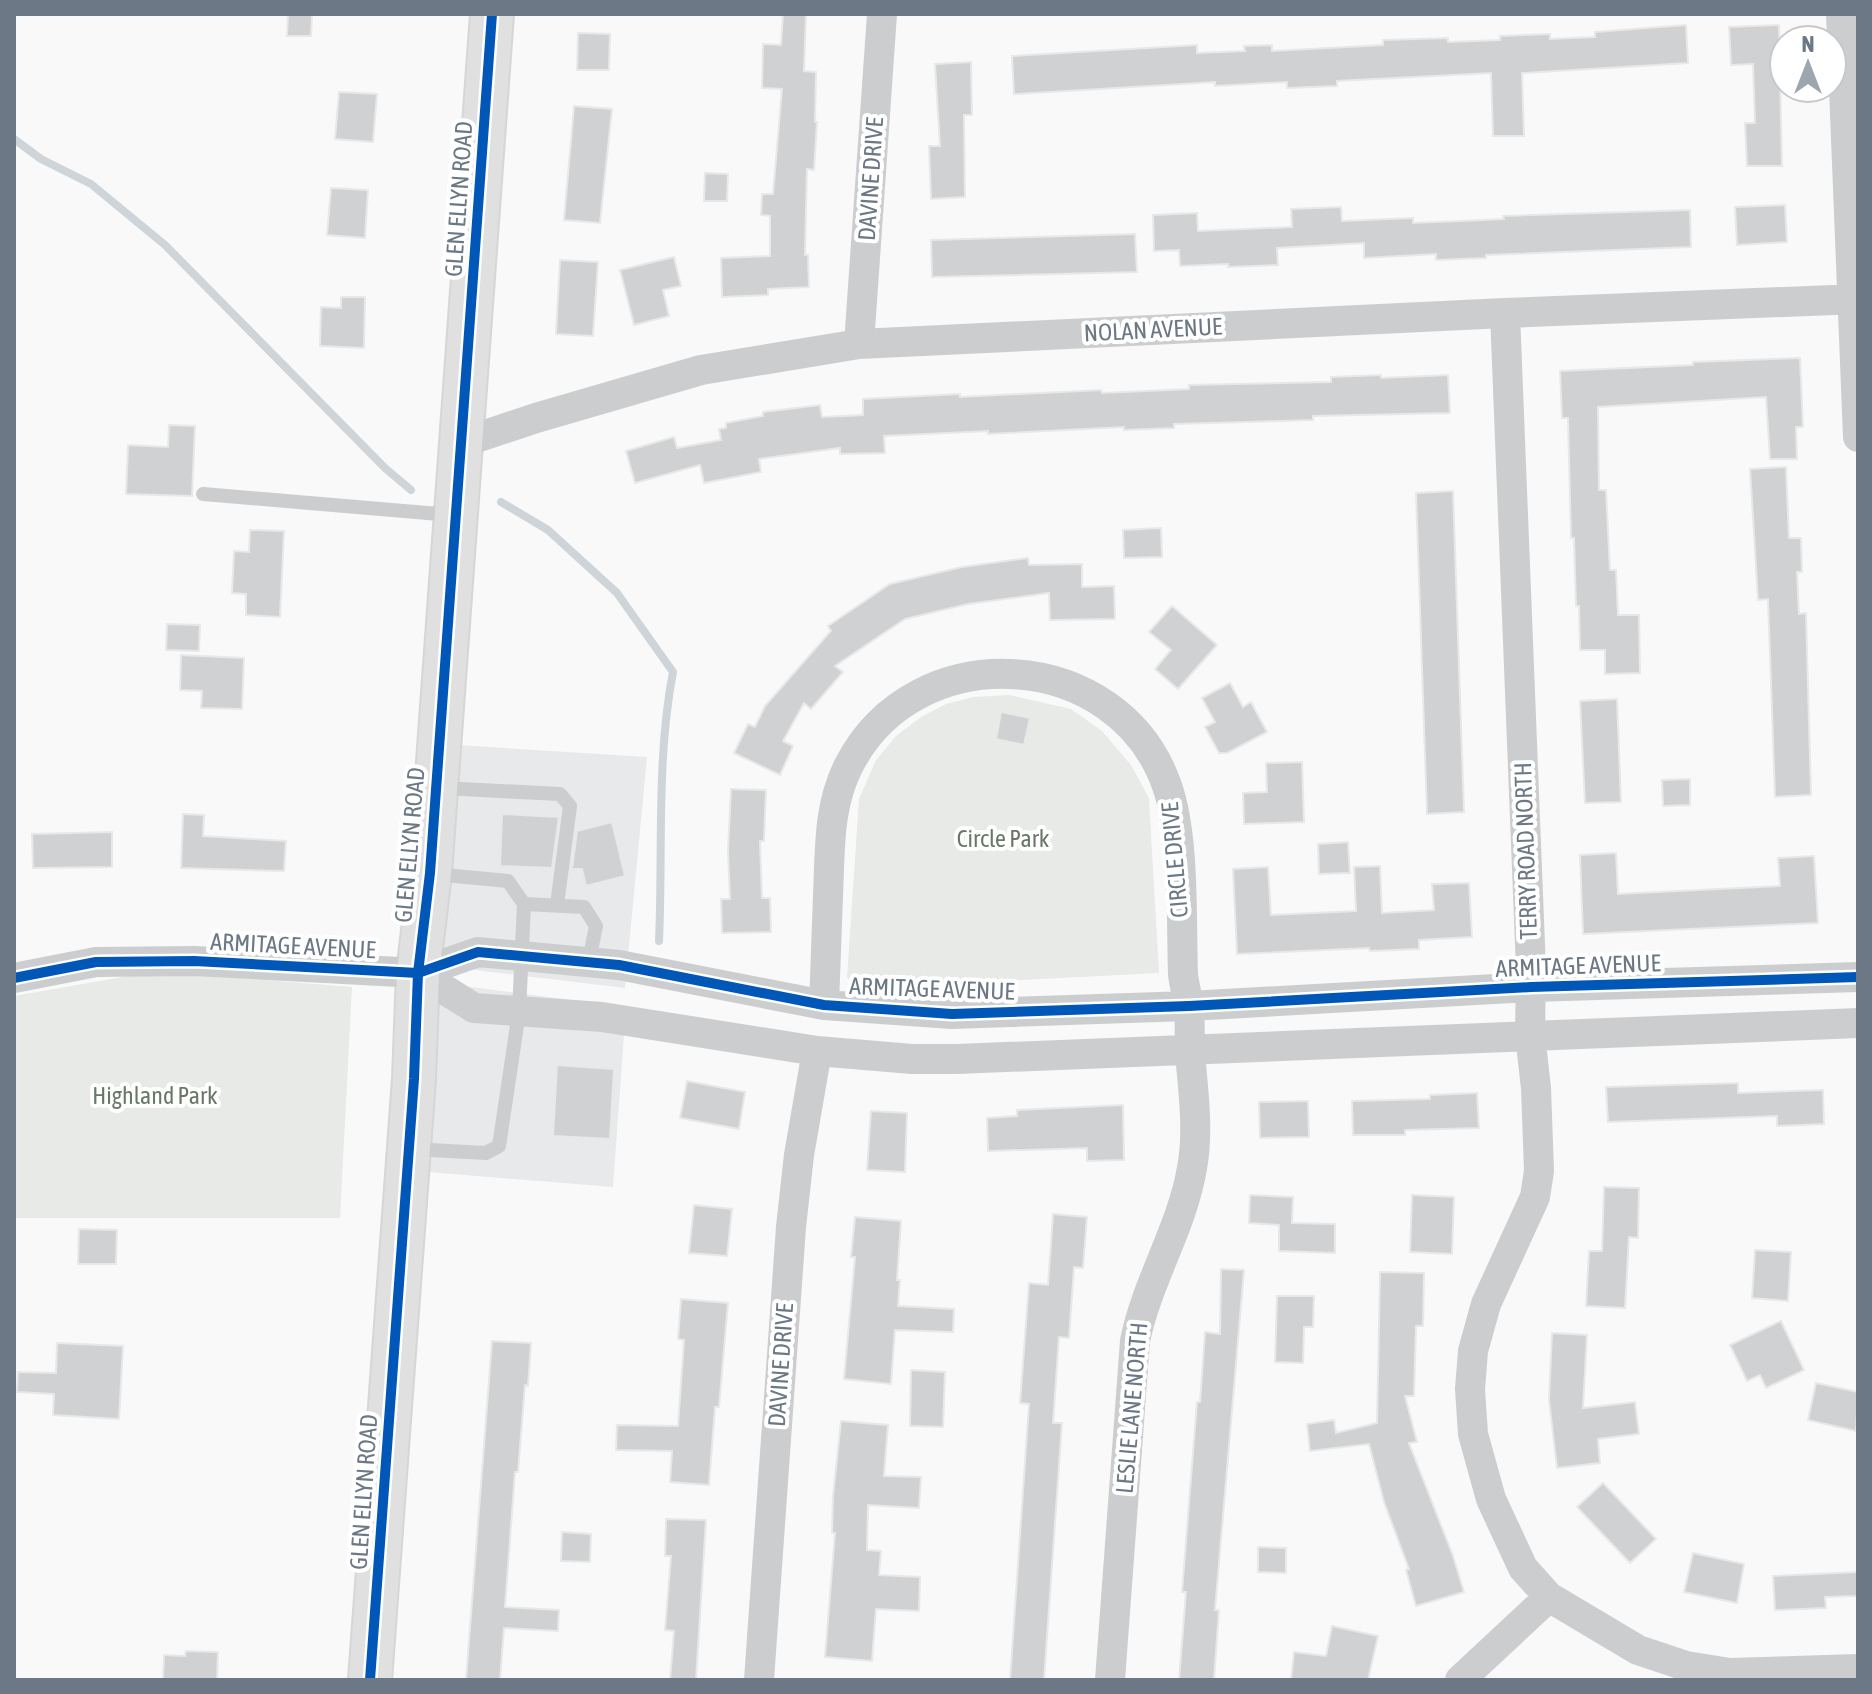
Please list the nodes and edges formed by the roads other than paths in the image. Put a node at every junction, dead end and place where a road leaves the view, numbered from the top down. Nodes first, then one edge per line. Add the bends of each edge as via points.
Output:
1 (492, 14) edge
2 (882, 14) edge
3 (1841, 14) edge
4 (1855, 299) edge
5 (1505, 313) junction
6 (859, 344) junction
7 (1858, 437) edge
8 (461, 443) junction
9 (203, 494) dead end
10 (456, 516) junction
11 (436, 788) junction
12 (430, 873) junction
13 (524, 904) junction
14 (557, 905) junction
15 (522, 955) junction
16 (589, 961) junction
17 (418, 973) junction
18 (1858, 977) edge
19 (14, 978) edge
20 (1531, 987) junction
21 (824, 1005) junction
22 (1189, 1006) junction
23 (519, 1012) junction
24 (1858, 1023) edge
25 (1530, 1035) junction
26 (1190, 1050) junction
27 (817, 1051) junction
28 (409, 1149) junction
29 (1549, 1597) junction
30 (1858, 1669) edge
31 (370, 1680) edge
32 (759, 1680) edge
33 (1110, 1680) edge
34 (1460, 1680) edge

1 - 8 street, GLEN ELLYN ROAD
2 - 6 street, DAVINE DRIVE
3 - 4 street
4 - 5 street, NOLAN AVENUE
4 - 7 street
5 - 6 street, NOLAN AVENUE
5 - 20 street, TERRY ROAD NORTH
6 - 8 street, NOLAN AVENUE via 701,370
8 - 10 street, GLEN ELLYN ROAD
9 - 10 lane
10 - 11 street, GLEN ELLYN ROAD
11 - 12 street, GLEN ELLYN ROAD
11 - 14 lane via 560,794 570,806
12 - 13 lane via 508,881
12 - 17 street, GLEN ELLYN ROAD
13 - 14 lane
13 - 15 lane
14 - 16 lane via 584,907 596,926
15 - 16 street, ARMITAGE AVENUE
15 - 17 street, ARMITAGE AVENUE via 478,952
15 - 23 lane
16 - 21 street, ARMITAGE AVENUE
17 - 19 street, ARMITAGE AVENUE via 194,961 96,962
17 - 23 street, ARMITAGE AVENUE via 474,1008
17 - 28 street, GLEN ELLYN ROAD
18 - 20 street, ARMITAGE AVENUE
20 - 22 street, ARMITAGE AVENUE
20 - 25 street, TERRY ROAD NORTH
21 - 22 street, ARMITAGE AVENUE via 952,1014
21 - 22 street, CIRCLE DRIVE via 832,819 849,763 886,717 914,697 986,673 1019,673 1053,679 1106,704 1131,727 1158,765 1176,828 1183,979
22 - 26 street, CIRCLE DRIVE
23 - 27 street, ARMITAGE AVENUE via 602,1017
23 - 28 lane via 499,1146 486,1153
24 - 25 street, ARMITAGE AVENUE
25 - 26 street, ARMITAGE AVENUE
25 - 29 street, TERRY ROAD NORTH via 1539,1171 1535,1197 1486,1304 1473,1351 1470,1389 1473,1434 1491,1499 1523,1568
26 - 27 street, ARMITAGE AVENUE via 957,1059
26 - 33 street, LESLIE LANE NORTH via 1192,1169 1141,1310 1135,1341
27 - 32 street, DAVINE DRIVE via 791,1227
28 - 31 street, GLEN ELLYN ROAD
29 - 30 street, TERRY ROAD NORTH via 1638,1650 1686,1666 1730,1673
29 - 34 street

